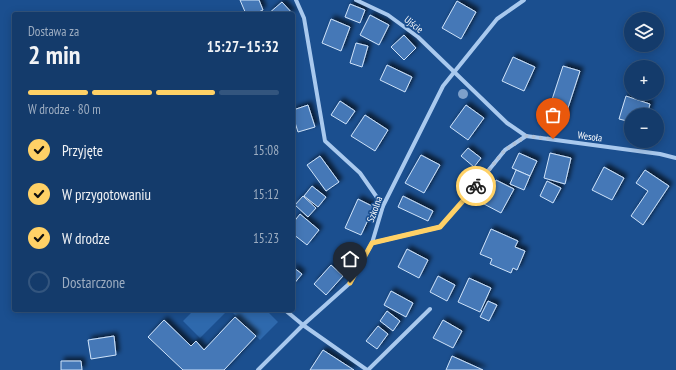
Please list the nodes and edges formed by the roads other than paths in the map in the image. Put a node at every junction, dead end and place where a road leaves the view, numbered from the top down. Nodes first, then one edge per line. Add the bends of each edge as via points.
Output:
1 (296, 0) edge
2 (356, 0) edge
3 (524, 0) edge
4 (454, 72) junction
5 (526, 136) junction
6 (676, 158) edge
7 (382, 206) junction
8 (372, 243) junction
9 (430, 309) dead end
10 (287, 312) edge
11 (303, 325) junction
12 (258, 370) edge
13 (367, 370) edge

1 - 7 street via 304,18 325,141 360,173
2 - 4 street, Ujście via 388,15 418,37
3 - 4 street, Szkolna via 497,19
4 - 5 street, Wesoła via 507,123
4 - 7 street, Szkolna via 443,86
5 - 6 street, Wesoła
5 - 8 street via 505,150 440,227
7 - 8 street, Szkolna
8 - 11 street, Szkolna via 350,283
9 - 13 street
10 - 11 street
11 - 12 street, Szkolna
11 - 13 street

